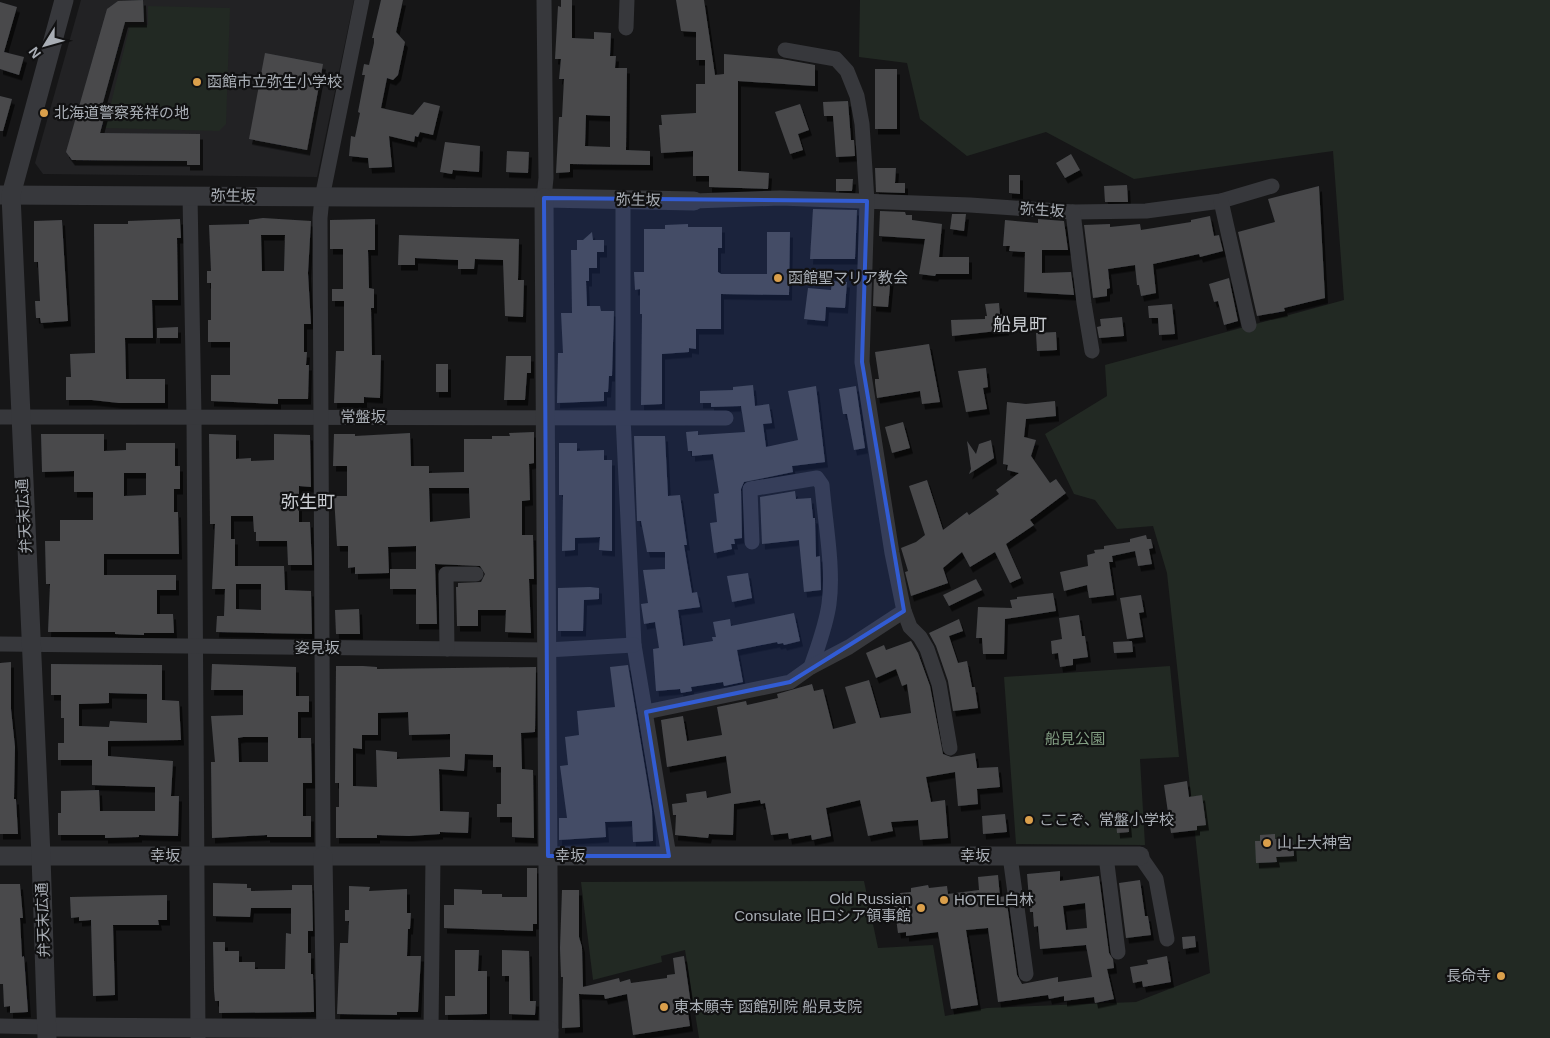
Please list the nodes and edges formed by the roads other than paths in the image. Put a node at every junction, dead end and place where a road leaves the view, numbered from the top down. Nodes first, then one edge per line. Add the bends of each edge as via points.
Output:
1 (64, 0) edge
2 (362, 0) edge
3 (544, 0) edge
4 (627, 0) edge
5 (626, 28) dead end
6 (786, 50) dead end
7 (1272, 186) dead end
8 (5, 195) edge
9 (190, 195) junction
10 (322, 198) junction
11 (544, 198) junction
12 (623, 200) junction
13 (694, 201) joint
14 (867, 201) junction
15 (1221, 201) junction
16 (1072, 212) junction
17 (1249, 325) dead end
18 (1092, 351) dead end
19 (0, 417) edge
20 (20, 417) junction
21 (194, 417) junction
22 (321, 417) junction
23 (545, 417) junction
24 (623, 417) junction
25 (726, 418) dead end
26 (752, 542) dead end
27 (476, 574) dead end
28 (904, 611) junction
29 (0, 644) edge
30 (31, 645) junction
31 (634, 645) junction
32 (196, 647) junction
33 (324, 648) junction
34 (447, 649) junction
35 (547, 650) junction
36 (811, 666) junction
37 (646, 712) junction
38 (950, 748) dead end
39 (0, 856) edge
40 (42, 856) junction
41 (197, 856) junction
42 (323, 856) junction
43 (433, 856) junction
44 (548, 856) junction
45 (669, 856) junction
46 (1010, 856) junction
47 (1106, 856) junction
48 (1140, 856) joint
49 (1167, 939) dead end
50 (1118, 952) dead end
51 (1026, 974) dead end
52 (0, 1026) edge
53 (431, 1030) junction
54 (47, 1033) edge
55 (198, 1034) edge
56 (326, 1034) edge
57 (549, 1034) edge

1 - 8 street, 弁天末広通
2 - 10 street
3 - 11 street
4 - 5 street
6 - 14 street via 836,59 847,71 857,96 862,124
7 - 15 street, 弥生坂
8 - 9 street, 弥生坂
8 - 20 street, 弁天末広通
9 - 10 street, 弥生坂
9 - 21 street
10 - 11 street, 弥生坂
10 - 22 street
11 - 12 street, 弥生坂
11 - 23 street
12 - 13 street, 弥生坂
12 - 24 street
13 - 14 street, 弥生坂 via 780,198
14 - 16 street, 弥生坂
14 - 28 street via 862,362
15 - 16 street, 弥生坂 via 1146,211
15 - 17 street
16 - 18 street
19 - 20 street, 常盤坂
20 - 21 street, 常盤坂
20 - 30 street, 弁天末広通
21 - 22 street, 常盤坂
21 - 32 street
22 - 23 street, 常盤坂
22 - 33 street
23 - 24 street, 常盤坂
23 - 35 street
24 - 25 street, 常盤坂
24 - 31 street
26 - 36 street via 750,489 816,478 822,485 830,574 825,626
27 - 34 street via 446,574
28 - 36 street via 849,647
28 - 38 street via 910,626 927,649 939,684
29 - 30 street, 姿見坂
30 - 32 street, 姿見坂
30 - 40 street, 弁天末広通
31 - 35 street, 姿見坂
31 - 37 street
32 - 33 street, 姿見坂
32 - 41 street
33 - 34 street, 姿見坂
33 - 42 street
34 - 35 street, 姿見坂
35 - 44 street
36 - 37 street via 790,682
37 - 45 street
39 - 40 street, 幸坂
40 - 41 street, 幸坂
40 - 54 street, 弁天末広通
41 - 42 street, 幸坂
41 - 55 street
42 - 43 street, 幸坂
42 - 56 street
43 - 44 street, 幸坂
43 - 53 street
44 - 45 street, 幸坂
44 - 57 street
45 - 46 street, 幸坂
46 - 47 street, 幸坂
46 - 51 street
47 - 48 street, 幸坂
47 - 50 street
48 - 49 street via 1156,879
52 - 54 street
53 - 56 street
53 - 57 street
54 - 55 street
55 - 56 street

